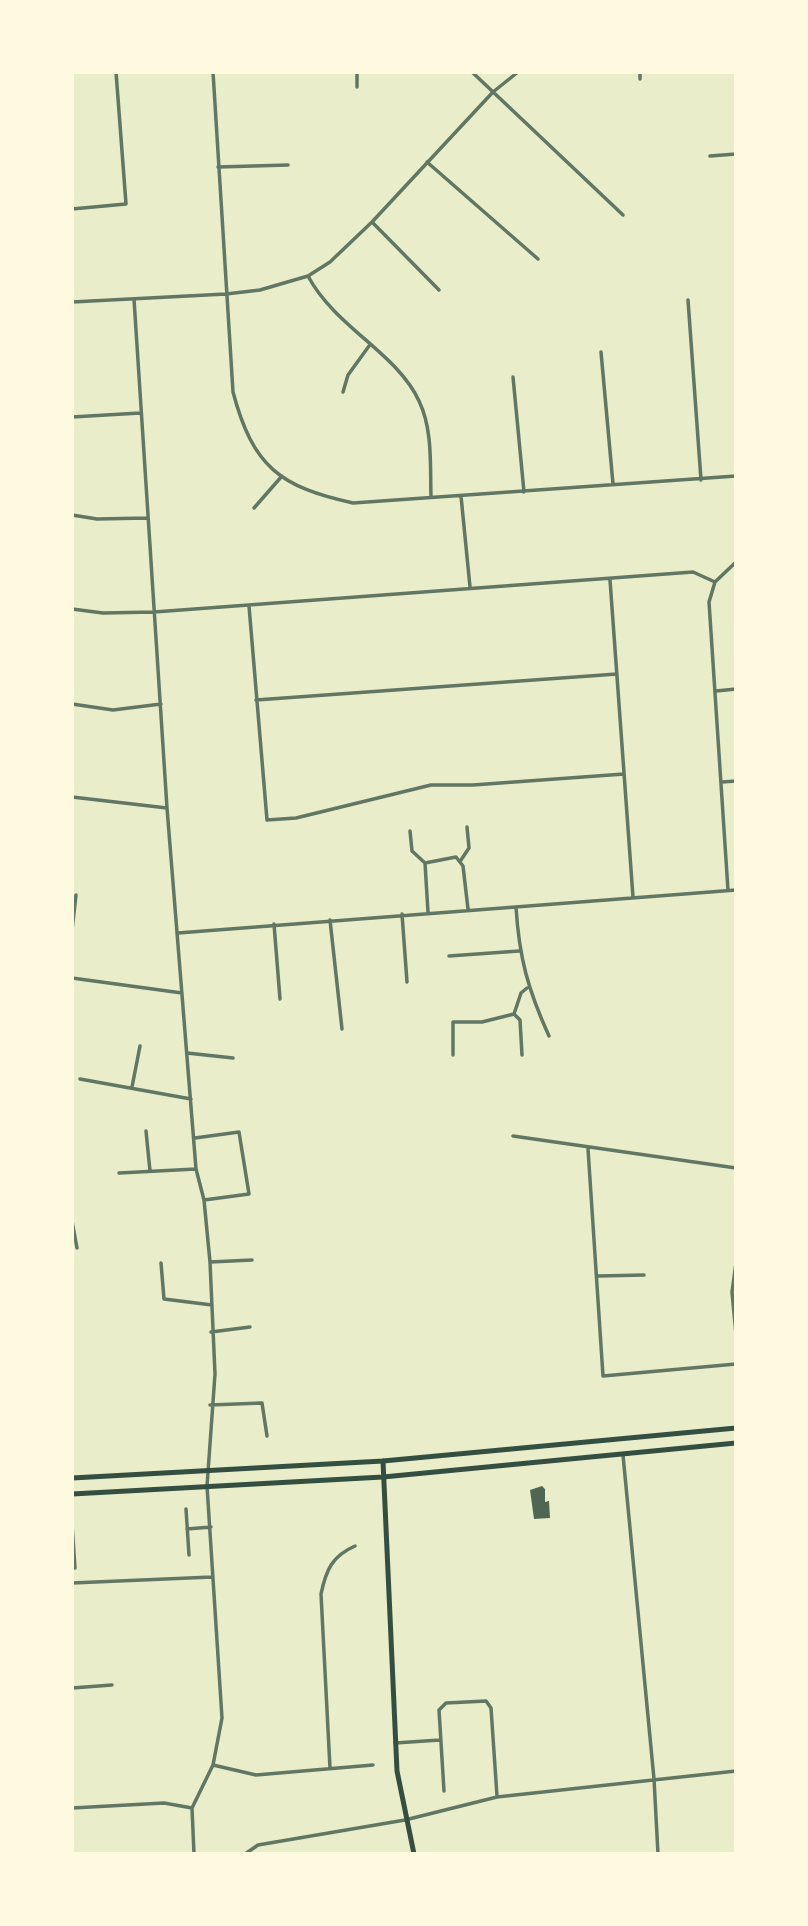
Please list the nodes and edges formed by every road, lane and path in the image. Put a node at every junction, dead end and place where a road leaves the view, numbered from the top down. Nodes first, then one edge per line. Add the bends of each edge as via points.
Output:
1 (116, 72) edge
2 (213, 72) edge
3 (357, 72) edge
4 (472, 72) edge
5 (518, 72) edge
6 (640, 72) edge
7 (640, 79) dead end
8 (357, 87) dead end
9 (493, 92) junction
10 (736, 154) edge
11 (710, 156) dead end
12 (427, 162) junction
13 (288, 165) dead end
14 (218, 167) junction
15 (72, 209) edge
16 (623, 215) dead end
17 (372, 222) junction
18 (538, 260) dead end
19 (308, 276) junction
20 (439, 290) dead end
21 (226, 294) junction
22 (134, 299) junction
23 (688, 300) dead end
24 (72, 302) edge
25 (369, 346) junction
26 (601, 352) dead end
27 (513, 377) dead end
28 (343, 391) dead end
29 (140, 413) junction
30 (72, 417) edge
31 (736, 476) edge
32 (282, 477) junction
33 (701, 480) junction
34 (613, 484) junction
35 (524, 492) junction
36 (461, 496) junction
37 (431, 497) junction
38 (254, 508) dead end
39 (72, 515) edge
40 (146, 517) junction
41 (736, 562) edge
42 (610, 580) junction
43 (715, 582) junction
44 (470, 587) junction
45 (249, 606) junction
46 (72, 609) edge
47 (154, 612) junction
48 (617, 674) junction
49 (736, 689) edge
50 (716, 691) junction
51 (256, 700) junction
52 (72, 704) edge
53 (161, 704) junction
54 (624, 774) junction
55 (736, 781) edge
56 (722, 782) junction
57 (72, 796) edge
58 (167, 808) junction
59 (467, 827) dead end
60 (410, 831) dead end
61 (461, 860) junction
62 (425, 863) junction
63 (728, 890) junction
64 (736, 890) edge
65 (76, 895) dead end
66 (633, 897) junction
67 (516, 907) junction
68 (468, 909) junction
69 (428, 912) junction
70 (402, 914) junction
71 (330, 920) junction
72 (274, 924) junction
73 (72, 930) edge
74 (177, 933) junction
75 (519, 951) junction
76 (449, 956) dead end
77 (72, 978) edge
78 (407, 982) dead end
79 (527, 988) junction
80 (182, 993) junction
81 (280, 999) dead end
82 (514, 1014) junction
83 (342, 1028) dead end
84 (549, 1036) dead end
85 (140, 1046) dead end
86 (186, 1054) junction
87 (453, 1055) dead end
88 (522, 1055) dead end
89 (233, 1058) dead end
90 (80, 1079) dead end
91 (132, 1087) junction
92 (191, 1099) junction
93 (146, 1130) dead end
94 (513, 1136) dead end
95 (194, 1138) junction
96 (588, 1149) junction
97 (736, 1168) edge
98 (196, 1169) junction
99 (150, 1171) junction
100 (119, 1173) dead end
101 (204, 1200) junction
102 (72, 1221) edge
103 (77, 1248) dead end
104 (252, 1260) dead end
105 (210, 1262) junction
106 (736, 1263) edge
107 (161, 1264) dead end
108 (645, 1275) dead end
109 (597, 1276) junction
110 (212, 1305) junction
111 (250, 1327) dead end
112 (211, 1332) junction
113 (736, 1334) edge
114 (736, 1364) edge
115 (211, 1405) junction
116 (736, 1427) edge
117 (267, 1436) dead end
118 (736, 1443) edge
119 (623, 1455) junction
120 (383, 1461) junction
121 (207, 1471) junction
122 (383, 1477) junction
123 (72, 1478) edge
124 (207, 1486) junction
125 (72, 1494) edge
126 (186, 1509) dead end
127 (72, 1524) edge
128 (211, 1528) junction
129 (187, 1529) junction
130 (355, 1546) dead end
131 (189, 1555) dead end
132 (75, 1568) dead end
133 (212, 1577) junction
134 (72, 1583) edge
135 (112, 1685) dead end
136 (72, 1688) edge
137 (440, 1740) junction
138 (395, 1743) junction
139 (213, 1765) junction
140 (373, 1765) dead end
141 (330, 1768) junction
142 (736, 1771) edge
143 (654, 1779) junction
144 (444, 1791) dead end
145 (497, 1797) junction
146 (72, 1808) edge
147 (192, 1808) junction
148 (405, 1820) junction
149 (194, 1854) edge
150 (244, 1854) edge
151 (415, 1854) edge
152 (658, 1854) edge

1 - 15 street via 126,204
2 - 14 street
3 - 8 street
4 - 9 street
5 - 9 street
6 - 7 street
9 - 12 street
9 - 16 street
10 - 11 street
12 - 17 street
12 - 18 street
13 - 14 street
14 - 21 street
17 - 19 street
17 - 20 street
19 - 21 street
19 - 25 street via 327,306
21 - 22 street
21 - 32 street via 233,392 241,419 257,451
22 - 24 street
22 - 29 street
23 - 33 street
25 - 28 street via 348,375
25 - 37 street via 410,385 420,403 429,440
26 - 34 street
27 - 35 street
29 - 30 street
29 - 40 street
31 - 33 street
32 - 37 street via 311,494 353,503
32 - 38 street
33 - 34 street
34 - 35 street
35 - 36 street
36 - 37 street
36 - 44 street
39 - 40 street
40 - 47 street
41 - 43 street
42 - 43 street via 693,572
42 - 44 street
42 - 48 street
43 - 50 street via 709,602
44 - 45 street
45 - 47 street
45 - 51 street
46 - 47 street
47 - 53 street
48 - 51 street
48 - 54 street
49 - 50 street
50 - 56 street
51 - 54 street via 267,820 296,818 431,785
52 - 53 street via 114,710
53 - 58 street
54 - 66 street
55 - 56 street
56 - 63 street
57 - 58 street
58 - 74 street
59 - 61 street via 469,848
60 - 62 street via 412,851
61 - 62 street
61 - 68 street
62 - 69 street
63 - 64 street
63 - 66 street
65 - 73 street
66 - 67 street
67 - 68 street
67 - 75 street
68 - 69 street
69 - 70 street
70 - 71 street
70 - 78 street
71 - 72 street
71 - 83 street
72 - 74 street
72 - 81 street
74 - 80 street
75 - 76 street
75 - 79 street
77 - 80 street
79 - 82 street
79 - 84 street
80 - 86 street
82 - 87 street via 482,1022 453,1022
82 - 88 street via 520,1020
85 - 91 street
86 - 89 street
86 - 92 street
90 - 91 street
91 - 92 street
92 - 95 street
93 - 99 street
94 - 96 street
95 - 98 street
95 - 101 street via 239,1132 250,1194
96 - 97 street
96 - 109 street
98 - 99 street
98 - 101 street
99 - 100 street
101 - 105 street
102 - 103 street
104 - 105 street
105 - 110 street
106 - 113 street via 732,1292
107 - 110 street via 164,1299
108 - 109 street
109 - 114 street via 603,1376
110 - 112 street
111 - 112 street
112 - 115 street via 215,1374
115 - 117 street via 262,1403
115 - 121 street
116 - 120 main road
118 - 119 main road
119 - 122 main road
119 - 143 street
120 - 121 main road
120 - 122 main road
121 - 123 main road
121 - 124 street
122 - 124 main road
122 - 138 main road
124 - 125 main road
124 - 128 street
126 - 129 street
127 - 132 street
128 - 129 street
128 - 133 street
129 - 131 street
130 - 141 street via 341,1552 326,1568 321,1594
133 - 134 street
133 - 139 street via 222,1718
135 - 136 street
137 - 138 street
137 - 144 street
137 - 145 street via 442,1705 489,1703
138 - 148 main road
139 - 141 street via 256,1775
139 - 147 street
140 - 141 street
142 - 143 street
143 - 145 street
143 - 152 street
145 - 148 street
146 - 147 street via 164,1803
147 - 149 street
148 - 150 street via 258,1845
148 - 151 main road

